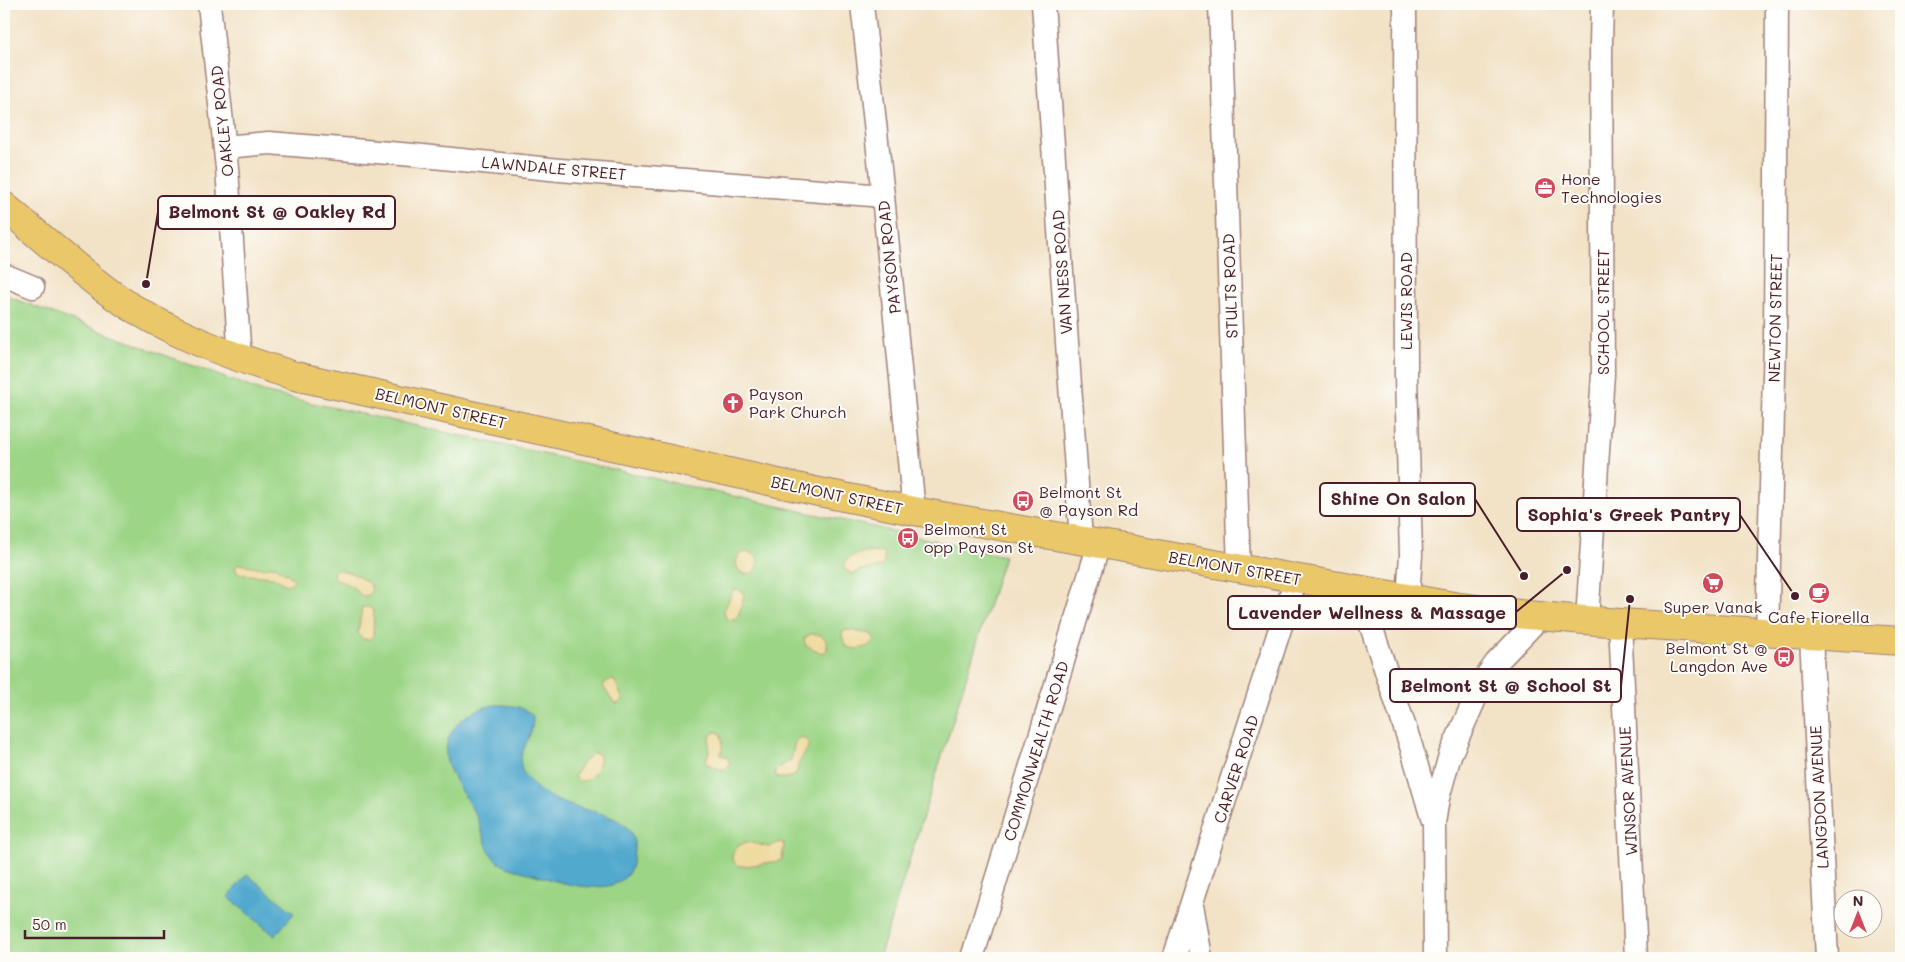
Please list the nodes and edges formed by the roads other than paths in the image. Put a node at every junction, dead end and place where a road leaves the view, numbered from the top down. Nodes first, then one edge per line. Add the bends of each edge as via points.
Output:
1 (210, 4) edge
2 (862, 4) edge
3 (1043, 4) edge
4 (1220, 4) edge
5 (1406, 4) edge
6 (1602, 4) edge
7 (1777, 4) edge
8 (225, 147) junction
9 (883, 196) junction
10 (4, 206) edge
11 (4, 275) edge
12 (33, 287) dead end
13 (240, 359) junction
14 (914, 511) junction
15 (1090, 542) junction
16 (1239, 569) junction
17 (1296, 579) junction
18 (1359, 590) junction
19 (1408, 598) junction
20 (1540, 617) junction
21 (1587, 620) junction
22 (1620, 623) junction
23 (1767, 633) junction
24 (1810, 636) junction
25 (1901, 641) edge
26 (1434, 823) junction
27 (1192, 906) junction
28 (972, 958) edge
29 (1174, 958) edge
30 (1201, 958) edge
31 (1435, 958) edge
32 (1636, 958) edge
33 (1827, 958) edge

1 - 8 street, OAKLEY ROAD
2 - 9 street, PAYSON ROAD
3 - 15 street, VAN NESS ROAD
4 - 16 street, STULTS ROAD
5 - 19 street, LEWIS ROAD via 1406,376 1411,555
6 - 21 street, SCHOOL STREET via 1603,374
7 - 23 street, NEWTON STREET via 1776,340
8 - 9 street, LAWNDALE STREET via 269,143
8 - 13 street, OAKLEY ROAD
9 - 14 street, PAYSON ROAD
10 - 13 main road, BELMONT STREET via 111,294 164,326
11 - 12 street
13 - 14 main road, BELMONT STREET via 295,376
14 - 15 main road, BELMONT STREET
15 - 16 main road, BELMONT STREET
15 - 28 street, COMMONWEALTH ROAD
16 - 17 main road, BELMONT STREET
17 - 18 main road, BELMONT STREET
17 - 27 street, CARVER ROAD
18 - 19 main road, BELMONT STREET
18 - 26 street
19 - 20 main road, BELMONT STREET
20 - 21 main road, BELMONT STREET
20 - 26 street via 1483,681 1450,755
21 - 22 main road, BELMONT STREET
22 - 23 main road, BELMONT STREET
22 - 32 street, WINSOR AVENUE
23 - 24 main road, BELMONT STREET
24 - 25 main road, BELMONT STREET
24 - 33 street, LANGDON AVENUE
26 - 31 street
27 - 29 street, CARVER ROAD
27 - 30 street

